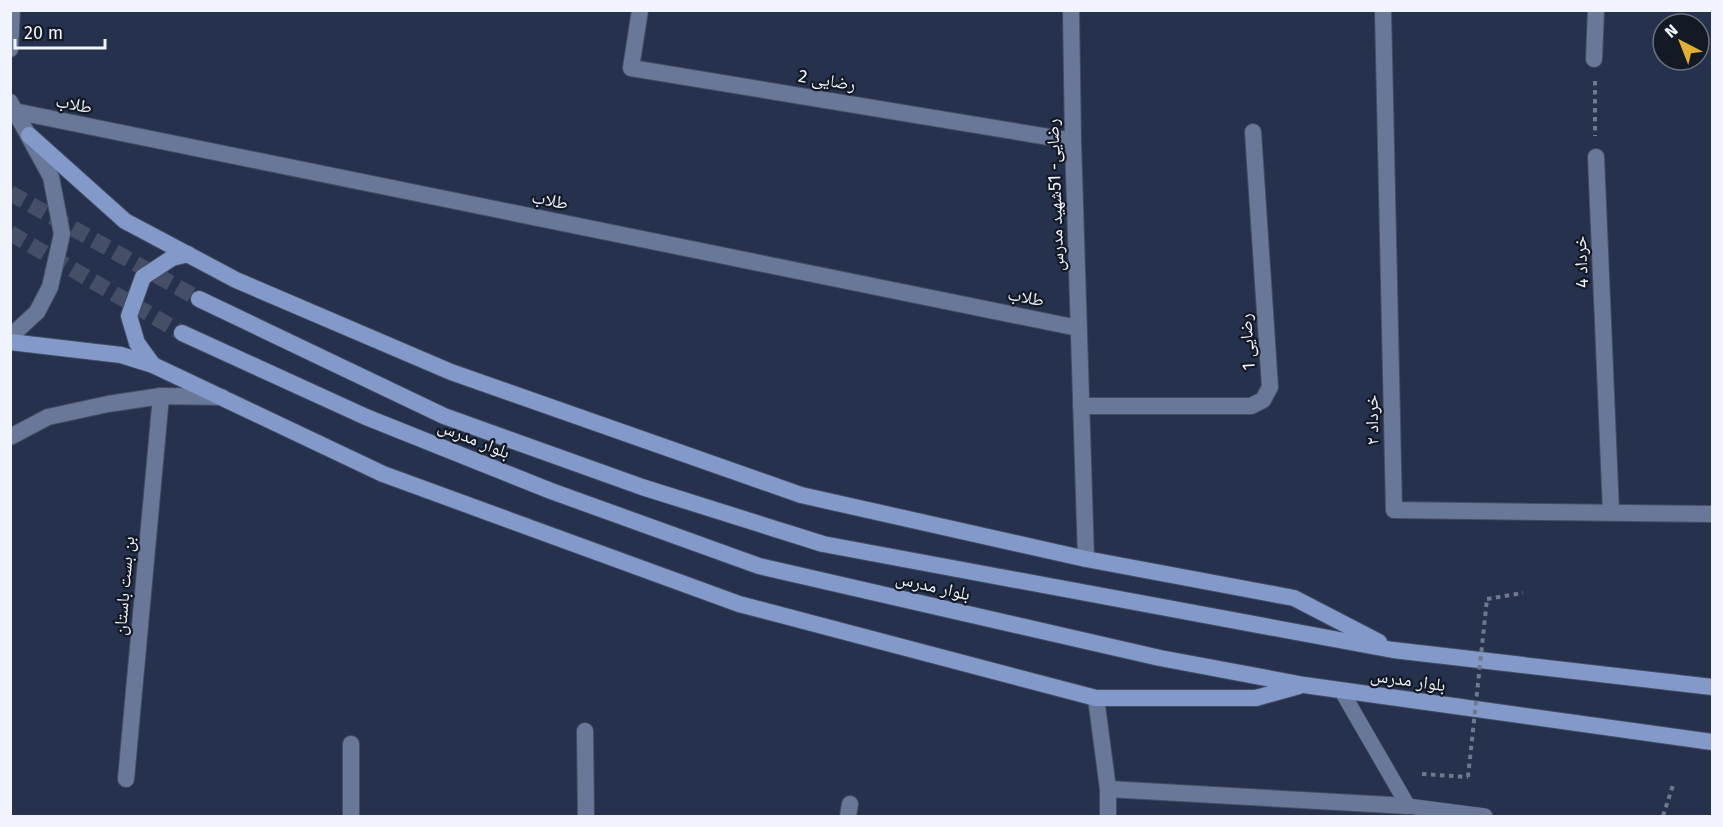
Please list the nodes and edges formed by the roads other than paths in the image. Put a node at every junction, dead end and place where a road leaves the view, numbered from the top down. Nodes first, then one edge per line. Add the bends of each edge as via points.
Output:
1 (12, 10) edge
2 (640, 10) edge
3 (1071, 10) edge
4 (1383, 10) edge
5 (1596, 10) edge
6 (10, 49) edge
7 (1594, 59) road end
8 (12, 106) edge
9 (1253, 132) dead end
10 (28, 135) junction
11 (1073, 141) junction
12 (1596, 158) road end
13 (188, 254) junction
14 (199, 299) tunnel mouth
15 (1078, 328) junction
16 (182, 333) tunnel mouth
17 (10, 337) edge
18 (10, 342) edge
19 (153, 365) junction
20 (161, 396) junction
21 (223, 397) junction
22 (1081, 406) junction
23 (10, 437) edge
24 (1611, 512) junction
25 (1713, 513) edge
26 (1086, 559) junction
27 (1393, 650) junction
28 (1304, 685) junction
29 (1713, 687) edge
30 (1341, 690) junction
31 (1096, 698) junction
32 (585, 731) dead end
33 (1713, 742) edge
34 (351, 744) dead end
35 (126, 779) dead end
36 (1108, 789) junction
37 (1408, 806) junction
38 (351, 816) edge
39 (586, 816) edge
40 (1108, 816) edge
41 (1485, 816) edge

1 - 6 street
2 - 11 street, رضایی 2 via 631,68
3 - 11 street, رضایی- 51شهید مدرس
4 - 24 street, خرداد ۲ via 1394,510
5 - 7 street
8 - 10 street
8 - 15 street, طلاب
9 - 22 street, رضایی 1 via 1270,387 1263,400 1251,406
10 - 13 main road via 126,221
10 - 17 street via 51,177 62,234 50,287 37,312
11 - 15 street, رضایی- 51شهید مدرس
12 - 24 street, خرداد 4
13 - 19 main road via 172,258 143,277 129,316 137,343
13 - 26 main road via 236,280 451,372 801,495
14 - 27 main road, بلوار مدرس via 444,416 642,487 823,544
15 - 22 street, رضایی- 51شهید مدرس
16 - 28 main road, بلوار مدرس via 366,417 551,491 759,566 1149,655
18 - 19 main road via 121,355
19 - 21 main road
20 - 21 street
20 - 23 street via 48,417
20 - 35 street, بن بست باستان
21 - 31 main road via 383,474 739,604
22 - 26 street, رضایی- 51شهید مدرس
24 - 25 street, خرداد ۲
26 - 27 main road via 1294,598
27 - 29 main road, بلوار مدرس
28 - 30 main road, بلوار مدرس
28 - 31 main road via 1256,698
30 - 33 main road, بلوار مدرس
30 - 37 lane
31 - 36 street
32 - 39 street
34 - 38 street
36 - 37 street
36 - 40 street
37 - 41 lane

